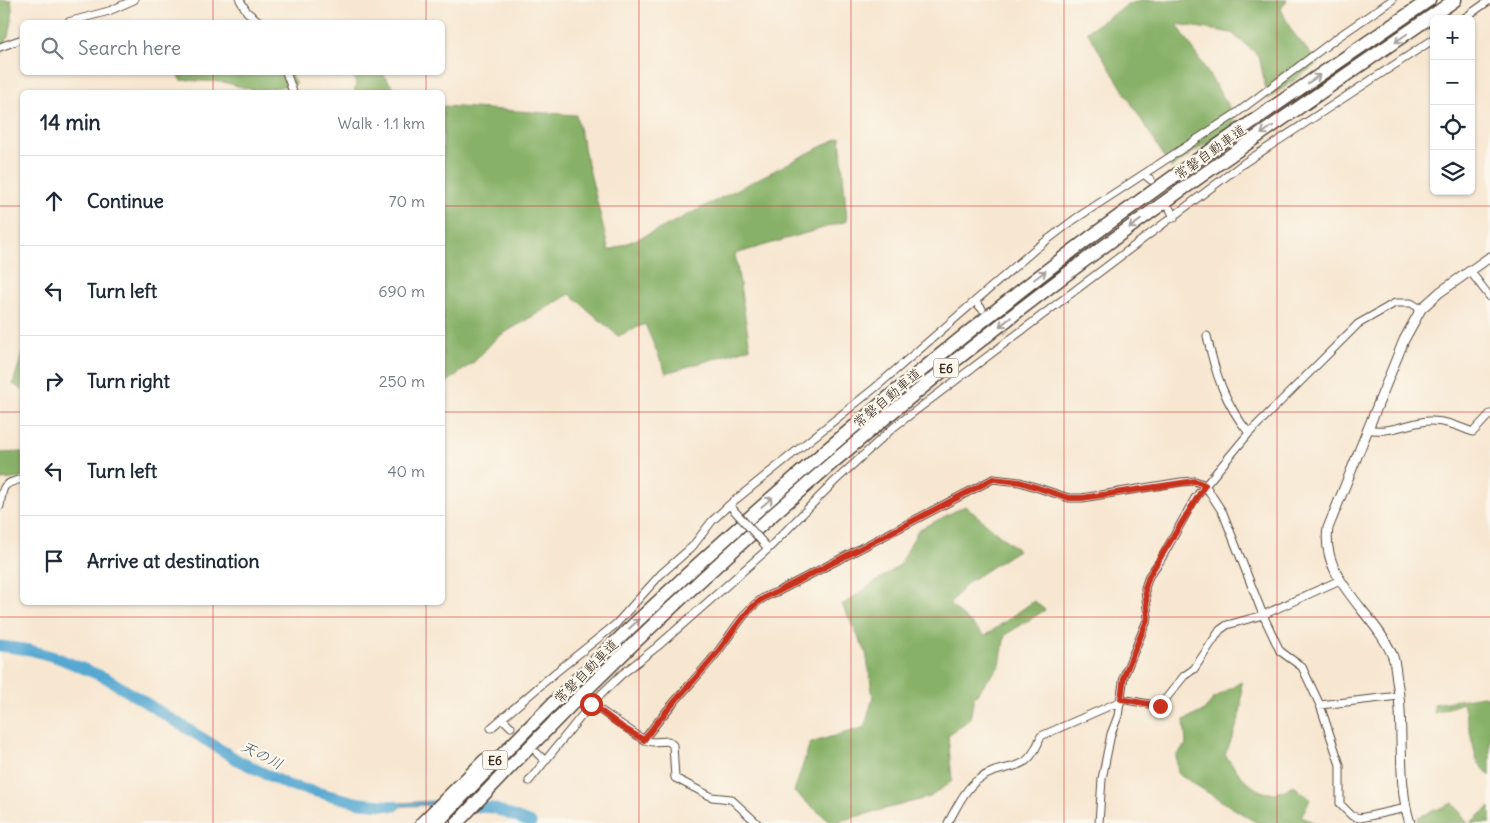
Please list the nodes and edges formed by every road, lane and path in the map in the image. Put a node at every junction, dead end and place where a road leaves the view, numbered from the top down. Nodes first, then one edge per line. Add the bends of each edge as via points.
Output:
1 (134, 0) edge
2 (240, 0) edge
3 (1392, 0) edge
4 (1429, 0) edge
5 (1455, 0) edge
6 (1490, 0) edge
7 (1469, 15) edge
8 (75, 20) edge
9 (257, 20) edge
10 (20, 40) edge
11 (1430, 42) edge
12 (0, 47) edge
13 (287, 75) edge
14 (292, 90) edge
15 (1144, 174) junction
16 (1150, 180) dead end
17 (1170, 209) dead end
18 (1174, 218) junction
19 (1490, 257) edge
20 (1470, 271) junction
21 (1490, 297) edge
22 (975, 301) junction
23 (982, 309) tunnel mouth
24 (1421, 309) junction
25 (1207, 336) dead end
26 (1490, 414) edge
27 (1367, 429) junction
28 (1249, 433) junction
29 (20, 480) edge
30 (1205, 485) junction
31 (0, 506) edge
32 (730, 507) junction
33 (767, 547) junction
34 (1340, 580) junction
35 (1262, 614) junction
36 (1399, 696) junction
37 (1121, 700) junction
38 (591, 704) junction
39 (1320, 705) junction
40 (503, 719) junction
41 (510, 727) dead end
42 (491, 728) dead end
43 (644, 740) junction
44 (537, 753) dead end
45 (545, 761) junction
46 (529, 780) dead end
47 (1406, 808) junction
48 (430, 822) edge
49 (457, 823) edge
50 (757, 823) edge
51 (948, 823) edge
52 (1099, 823) edge
53 (1410, 823) edge

1 - 8 street
2 - 9 street via 247,12
3 - 15 street via 1234,116
48 -> 4 highway, 常磐自動車道 / E6 via 645,613 746,520 918,372 1155,190
5 -> 49 highway, 常磐自動車道 / E6 via 1171,198 1051,286 929,382 757,530 671,610
6 - 7 street
10 - 12 street
11 - 18 street via 1244,163
13 - 14 street
15 - 16 street
15 - 22 street via 1075,219
17 - 18 street
18 - 33 street via 1010,336 894,427
19 - 20 street
20 - 21 street
20 - 24 street
22 - 23 street
22 - 32 street
24 - 27 street via 1404,340
24 - 28 street via 1411,303 1395,303 1358,324
25 - 28 street via 1222,391 1236,418
26 - 27 street via 1473,432 1453,424 1428,422 1378,432
27 - 34 street via 1328,528 1326,548
28 - 30 street
29 - 31 street via 2,488
30 - 35 street via 1223,513
30 - 37 street via 1147,582 1148,618 1124,676
30 - 43 street via 1195,481 1181,482 1069,498 1020,482 993,479 765,596
32 - 33 street, bridge
32 - 40 street via 712,522 692,548 661,574 616,624
33 - 38 street
34 - 35 street
34 - 36 street via 1389,649 1394,660
35 - 37 street via 1220,630 1194,669 1184,676 1160,706
35 - 39 street via 1280,651 1302,667
36 - 39 street
36 - 47 street
37 - 51 street via 1041,736 1038,746 1020,766 978,779
37 - 52 street via 1102,779
38 - 43 street
38 - 45 street
39 - 47 street via 1340,765 1340,804 1352,816 1360,818
40 - 41 street
40 - 42 street
43 - 50 street via 668,741 672,745 675,778 712,797 731,799
44 - 45 street
45 - 46 street
47 - 53 street

